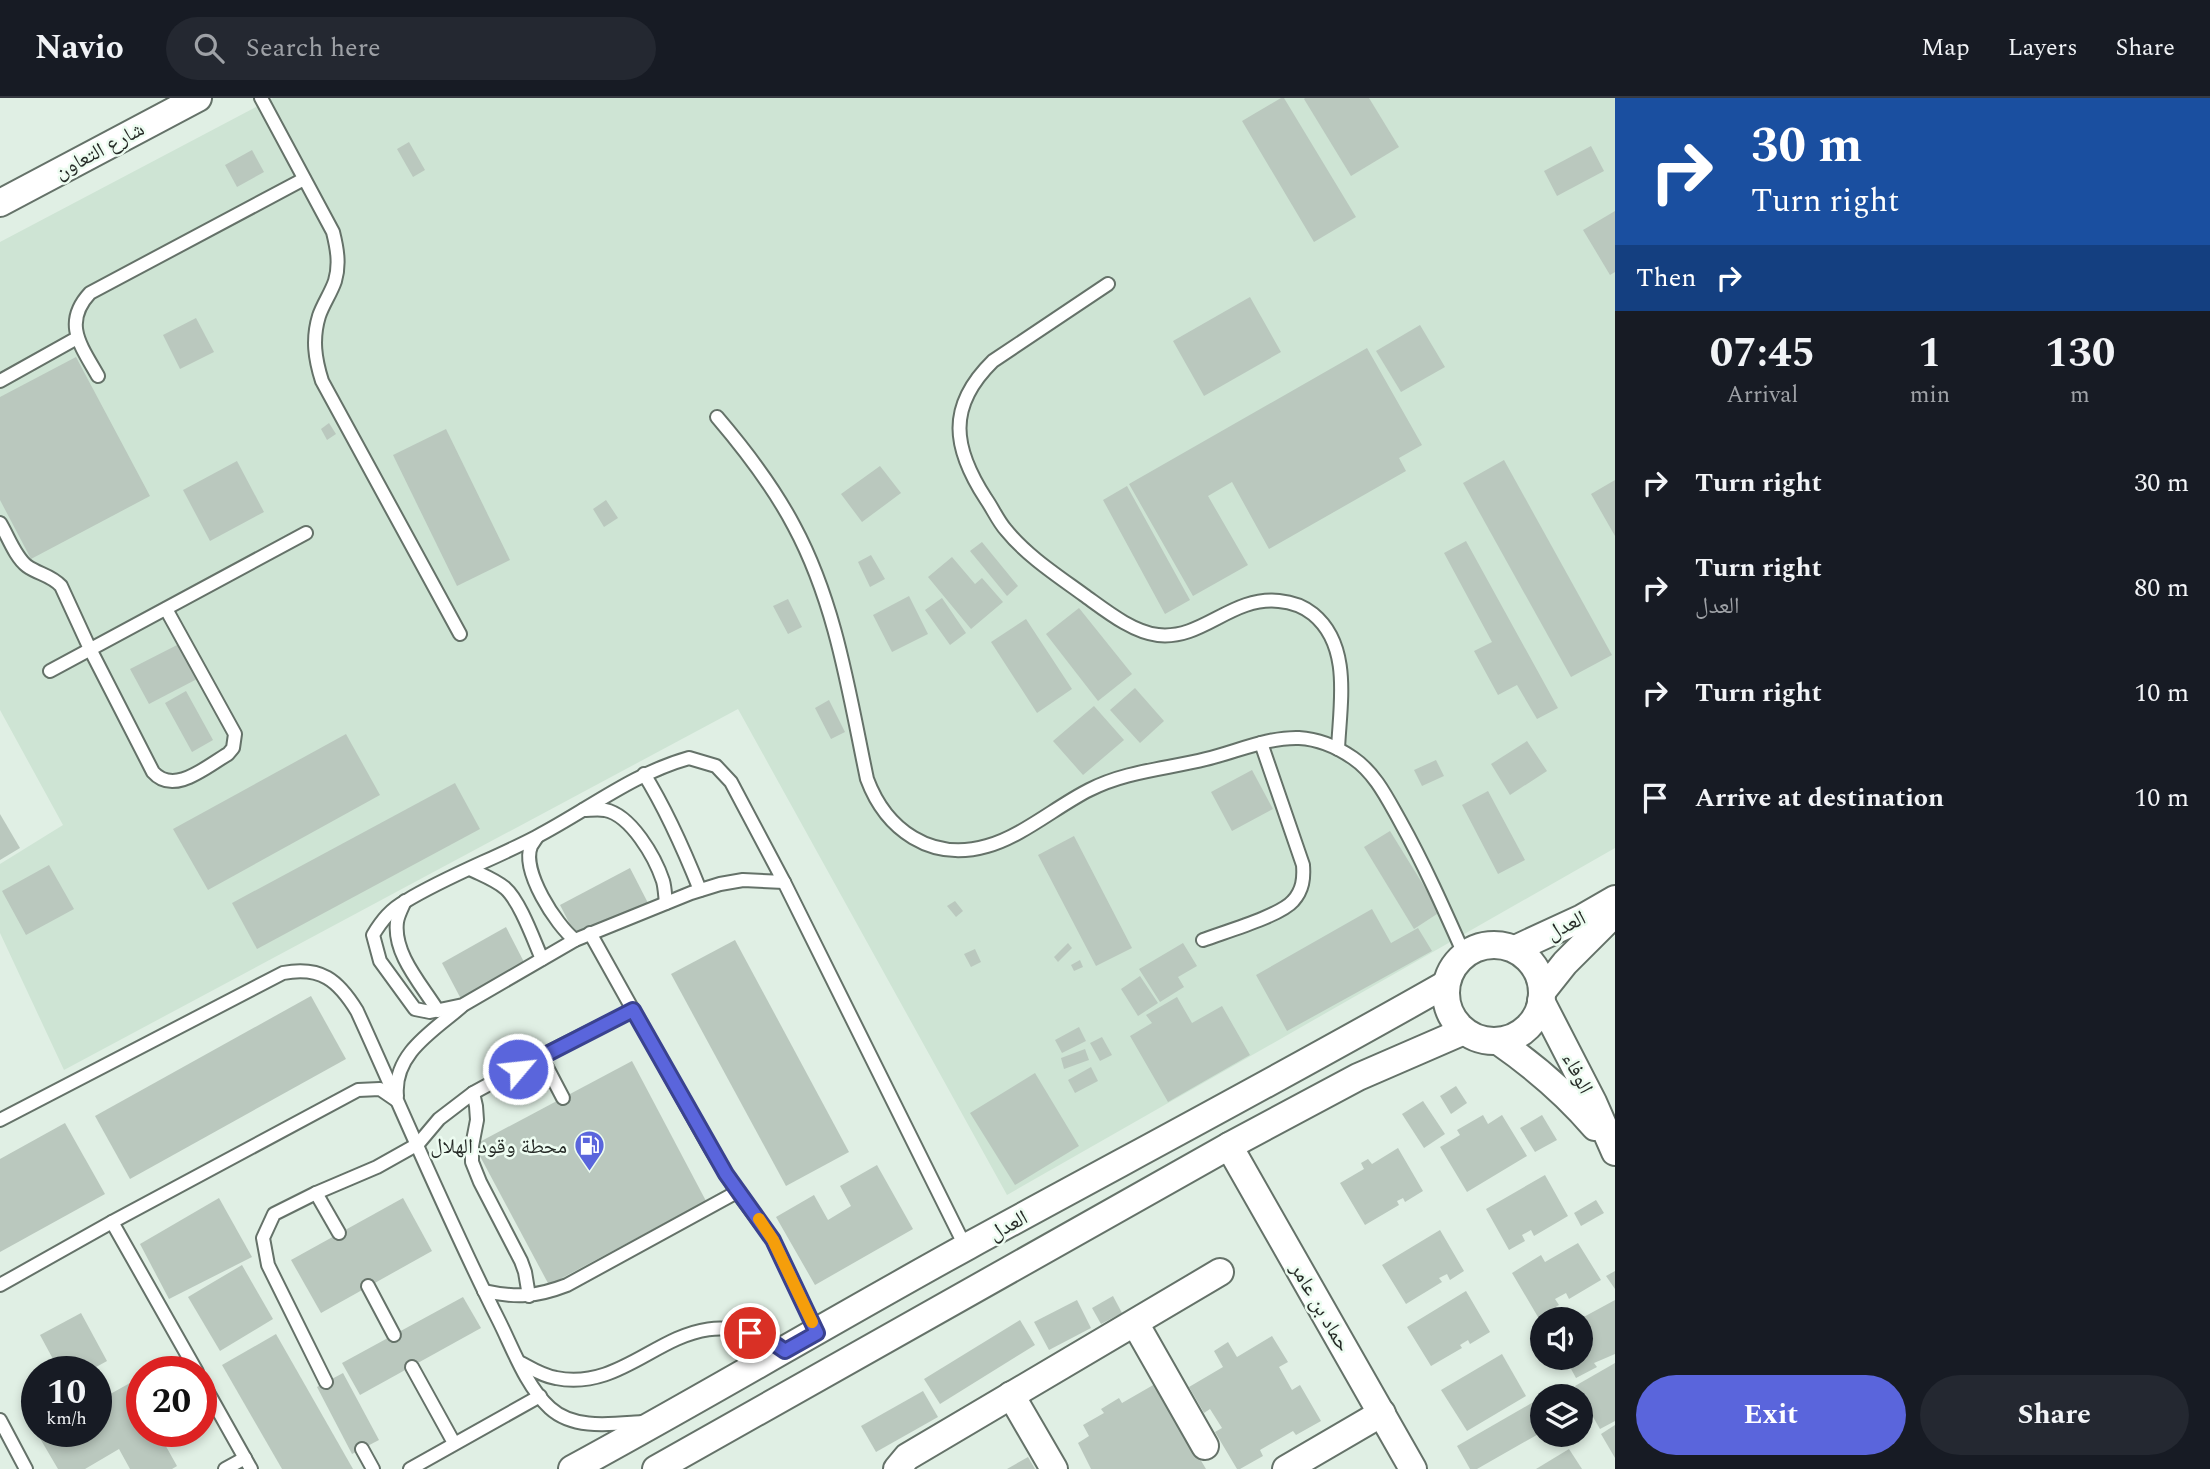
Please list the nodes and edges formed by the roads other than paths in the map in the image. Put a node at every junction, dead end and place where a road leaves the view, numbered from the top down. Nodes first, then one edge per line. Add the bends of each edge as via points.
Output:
1 (198, 98) edge
2 (261, 98) edge
3 (304, 179) junction
4 (0, 203) edge
5 (1108, 284) dead end
6 (77, 338) junction
7 (98, 376) dead end
8 (0, 381) edge
9 (717, 417) dead end
10 (0, 523) edge
11 (306, 533) dead end
12 (166, 609) junction
13 (460, 634) dead end
14 (90, 649) junction
15 (50, 671) dead end
16 (1261, 743) junction
17 (1338, 749) junction
18 (644, 774) junction
19 (582, 810) junction
20 (538, 836) junction
21 (470, 869) junction
22 (784, 882) junction
23 (700, 890) junction
24 (1615, 899) edge
25 (405, 901) junction
26 (666, 903) junction
27 (1615, 913) edge
28 (590, 933) junction
29 (575, 940) junction
30 (1203, 940) dead end
31 (1515, 949) junction
32 (1464, 954) junction
33 (542, 959) junction
34 (1446, 984) junction
35 (1542, 997) junction
36 (463, 1005) junction
37 (633, 1010) junction
38 (438, 1011) junction
39 (1464, 1031) junction
40 (1498, 1041) junction
41 (541, 1056) junction
42 (472, 1093) junction
43 (563, 1098) dead end
44 (399, 1103) junction
45 (0, 1120) edge
46 (418, 1144) junction
47 (1229, 1146) junction
48 (1614, 1149) edge
49 (737, 1192) junction
50 (316, 1193) junction
51 (112, 1222) junction
52 (339, 1233) dead end
53 (966, 1248) junction
54 (1220, 1272) dead end
55 (0, 1284) edge
56 (368, 1286) dead end
57 (484, 1291) junction
58 (529, 1296) junction
59 (1135, 1322) junction
60 (817, 1333) junction
61 (394, 1335) dead end
62 (785, 1351) junction
63 (188, 1356) edge
64 (520, 1362) junction
65 (412, 1367) dead end
66 (326, 1382) dead end
67 (1011, 1395) junction
68 (540, 1396) junction
69 (217, 1409) edge
70 (1382, 1413) junction
71 (0, 1420) edge
72 (660, 1421) junction
73 (454, 1443) junction
74 (1205, 1446) dead end
75 (362, 1449) dead end
76 (248, 1464) edge
77 (26, 1469) edge
78 (225, 1469) edge
79 (373, 1469) edge
80 (410, 1469) edge
81 (572, 1469) edge
82 (656, 1469) edge
83 (897, 1469) edge
84 (1054, 1469) edge
85 (1286, 1469) edge
86 (1413, 1469) edge

1 - 4 street, شارع التعاون
2 - 3 lane
3 - 6 lane via 90,293 77,313
3 - 13 lane via 337,247 335,281 316,330 314,348 322,382
5 - 17 lane via 980,374 963,405 959,424 964,461 972,478 1006,530 1034,556 1093,601 1146,633 1181,634 1241,605 1265,599 1290,602 1312,613 1329,630 1339,653
6 - 7 lane
6 - 8 lane
9 - 16 lane via 746,451 795,527 827,604 867,779 883,812 912,837 949,850 989,846 1116,778
10 - 14 lane via 23,562 61,586
11 - 12 lane
12 - 14 lane
12 - 14 lane via 235,734 228,754 183,780 163,781 153,772
14 - 15 lane
16 - 17 lane via 1300,738
16 - 30 lane via 1304,878 1287,907
17 - 32 lane via 1368,770 1379,785 1429,876
18 - 19 lane
18 - 22 lane via 689,758 716,766 731,782
18 - 23 lane
19 - 20 lane
19 - 26 lane via 604,810 627,822 649,850 663,882
20 - 21 lane
20 - 29 lane via 530,848 536,884
21 - 25 lane
21 - 33 lane via 508,890
22 - 23 lane via 743,880
22 - 53 lane
23 - 26 lane
24 - 31 street, العدل
25 - 38 lane via 397,920 397,937 406,961
25 - 38 lane via 384,916 373,935 376,948 380,961 415,1009
26 - 28 lane
27 - 35 street, العدل via 1574,953
28 - 29 lane
28 - 37 lane
29 - 33 lane
31 - 32 street via 1498,944
31 - 35 street via 1530,960 1539,975
32 - 34 street
33 - 36 lane
34 - 39 street via 1452,1018
34 - 53 street, العدل
35 - 40 street via 1526,1028
35 - 48 street, الوفاء
36 - 38 lane
36 - 44 lane via 405,1058 397,1081
37 - 41 lane
37 - 49 lane
39 - 40 street via 1480,1040
39 - 47 street, العدل via 1358,1077
40 - 48 street, الوفاء via 1557,1087
41 - 42 lane
41 - 43 lane
42 - 46 lane via 439,1119
42 - 58 lane via 477,1120 472,1162 521,1261
44 - 45 lane via 347,995 335,981 298,970 283,973
44 - 46 lane
44 - 51 lane via 380,1089 358,1090
46 - 50 lane
46 - 57 lane
47 - 70 street, حماد بن عامر
47 - 82 street, العدل
49 - 58 lane via 639,1241 567,1285
49 - 60 lane via 773,1240
50 - 52 lane
50 - 66 lane via 274,1214 262,1238 268,1265
51 - 55 lane
51 - 63 lane
53 - 60 street, العدل
54 - 59 street
56 - 61 lane
57 - 58 lane
57 - 64 lane
59 - 67 street
59 - 74 street
60 - 62 street, العدل
62 - 64 lane via 750,1333 710,1329 671,1340 592,1378 555,1378
62 - 72 street, العدل
64 - 68 lane
65 - 73 lane
67 - 83 street via 907,1457
67 - 84 street
68 - 72 lane via 551,1409 576,1422
68 - 73 lane
69 - 76 lane
70 - 85 street
70 - 86 street, حماد بن عامر
71 - 77 lane
72 - 81 street, العدل
73 - 80 lane
75 - 79 lane
76 - 78 lane

